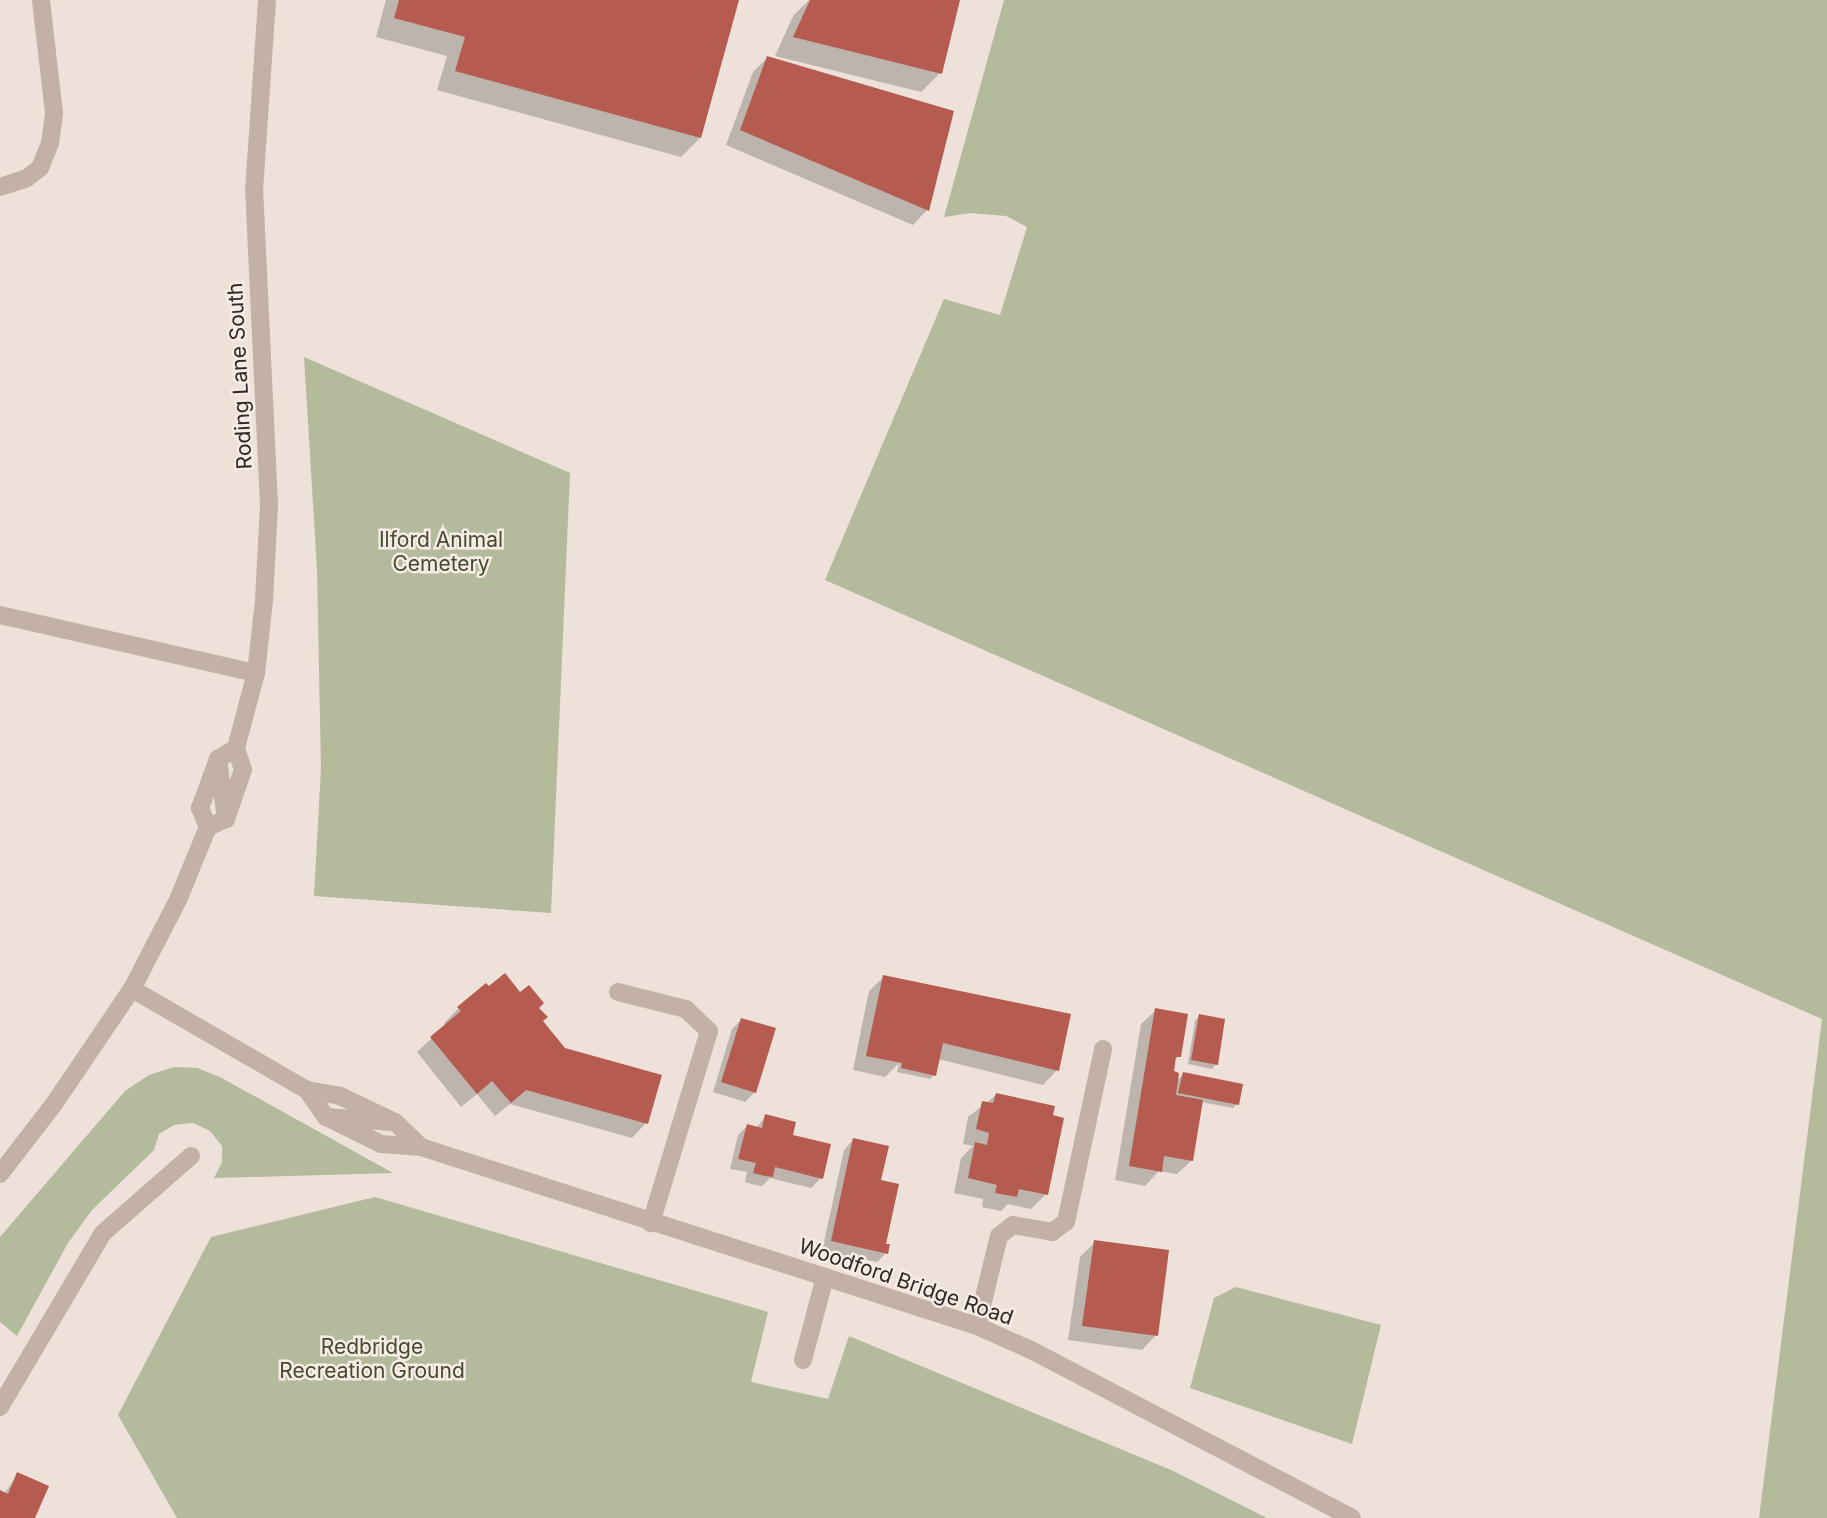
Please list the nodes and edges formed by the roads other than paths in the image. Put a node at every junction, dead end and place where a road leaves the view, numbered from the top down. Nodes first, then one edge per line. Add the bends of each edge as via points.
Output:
1 (41, 0) edge
2 (267, 0) edge
3 (0, 187) edge
4 (0, 615) edge
5 (256, 673) junction
6 (236, 748) junction
7 (218, 759) junction
8 (226, 819) junction
9 (208, 828) junction
10 (132, 989) junction
11 (618, 992) dead end
12 (1103, 1049) dead end
13 (307, 1090) junction
14 (326, 1117) junction
15 (395, 1122) junction
16 (421, 1147) junction
17 (191, 1156) dead end
18 (0, 1174) edge
19 (651, 1223) junction
20 (825, 1277) junction
21 (977, 1325) junction
22 (803, 1360) dead end
23 (0, 1407) edge
24 (1352, 1518) edge

1 - 3 street via 54,113 50,143 40,168
2 - 5 street, Roding Lane South via 254,191 268,505
4 - 5 street
5 - 6 street, Roding Lane South
6 - 7 street
6 - 8 street, Roding Lane South via 243,770
7 - 8 street
7 - 9 street via 200,808
8 - 9 street
9 - 10 street via 178,900
10 - 13 street, Woodford Bridge Road
10 - 18 street
11 - 19 street via 686,1009 709,1031
12 - 21 street via 1066,1222 1052,1232 1013,1226 999,1237
13 - 14 street, Woodford Bridge Road
13 - 15 street, Woodford Bridge Road via 340,1096
14 - 15 street
14 - 16 street, Woodford Bridge Road via 381,1144
15 - 16 street, Woodford Bridge Road
16 - 19 street, Woodford Bridge Road
17 - 23 street via 103,1233
19 - 20 street, Woodford Bridge Road
20 - 21 street, Woodford Bridge Road
20 - 22 street
21 - 24 street, Woodford Bridge Road

